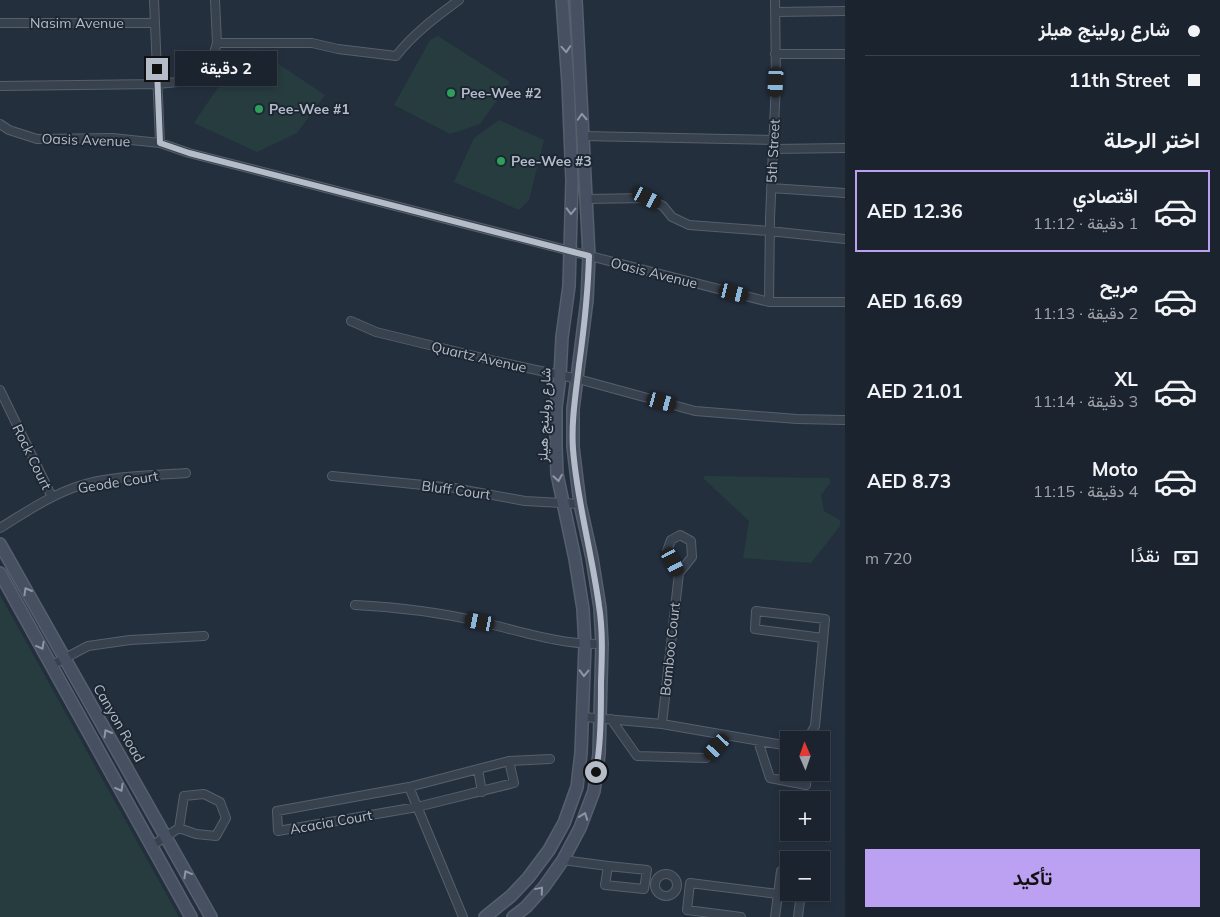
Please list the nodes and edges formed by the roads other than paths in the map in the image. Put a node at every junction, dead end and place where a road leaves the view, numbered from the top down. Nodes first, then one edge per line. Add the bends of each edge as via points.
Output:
1 (154, 0) edge
2 (215, 0) edge
3 (459, 0) edge
4 (562, 0) edge
5 (576, 0) edge
6 (775, 0) edge
7 (845, 11) edge
8 (775, 12) junction
9 (0, 23) edge
10 (155, 23) junction
11 (217, 43) junction
12 (776, 54) junction
13 (845, 54) edge
14 (158, 84) junction
15 (0, 86) edge
16 (0, 124) edge
17 (583, 136) junction
18 (774, 140) junction
19 (160, 143) junction
20 (845, 148) edge
21 (773, 149) junction
22 (771, 188) junction
23 (845, 193) edge
24 (586, 199) junction
25 (770, 231) junction
26 (845, 239) edge
27 (570, 251) junction
28 (589, 256) junction
29 (769, 302) junction
30 (845, 302) edge
31 (351, 321) dead end
32 (560, 376) junction
33 (578, 379) junction
34 (0, 390) edge
35 (845, 420) edge
36 (186, 473) dead end
37 (332, 476) dead end
38 (52, 497) junction
39 (563, 504) junction
40 (580, 504) junction
41 (0, 528) edge
42 (0, 544) edge
43 (0, 573) edge
44 (679, 573) junction
45 (355, 605) dead end
46 (204, 636) dead end
47 (823, 638) junction
48 (602, 644) junction
49 (585, 645) junction
50 (65, 658) junction
51 (52, 665) junction
52 (584, 717) junction
53 (606, 718) junction
54 (662, 724) junction
55 (812, 731) edge
56 (727, 735) junction
57 (758, 741) junction
58 (780, 745) edge
59 (550, 759) dead end
60 (509, 762) junction
61 (478, 769) junction
62 (780, 780) edge
63 (785, 781) edge
64 (806, 781) edge
65 (409, 787) junction
66 (482, 792) junction
67 (417, 807) junction
68 (179, 828) junction
69 (166, 836) junction
70 (152, 845) junction
71 (563, 860) junction
72 (608, 866) junction
73 (645, 879) junction
74 (780, 882) edge
75 (655, 883) junction
76 (676, 888) junction
77 (689, 891) junction
78 (778, 894) junction
79 (801, 901) edge
80 (191, 917) edge
81 (211, 917) edge
82 (463, 917) edge
83 (485, 917) edge
84 (513, 917) edge
85 (741, 917) edge
86 (775, 917) edge
87 (798, 917) edge

1 - 10 street
2 - 11 street
3 - 11 street via 427,23 396,56 312,43
4 -> 27 main road, شارع رولينج هيلز via 572,181
17 -> 5 main road
6 - 8 street, 5th Street
7 - 8 street
8 - 12 street, 5th Street
9 - 10 street, Nasim Avenue
10 - 14 street
11 - 14 street via 206,79
12 - 13 street
12 - 18 street, 5th Street
14 - 15 street
14 - 19 street
16 - 19 street, Oasis Avenue via 37,139 112,138
17 - 18 street
17 - 24 main road
18 - 21 street, 5th Street
19 - 27 street, Oasis Avenue
20 - 21 street
21 - 22 street, 5th Street
22 - 23 street
22 - 25 street, 5th Street
24 - 25 street via 647,198 663,206 672,218 690,225
24 - 28 main road
25 - 26 street
25 - 29 street, 5th Street
27 - 28 street, Oasis Avenue
27 - 32 main road, شارع رولينج هيلز
28 - 29 street, Oasis Avenue
28 - 33 main road
29 - 30 street, Oasis Avenue
31 - 32 street, Quartz Avenue via 376,332
32 - 33 street, Quartz Avenue
32 -> 39 main road, شارع رولينج هيلز via 556,446
33 - 35 street, Quartz Avenue via 695,411 797,420
33 - 40 main road via 573,446
34 - 38 street, Rock Court
36 - 38 street, Geode Court via 128,477 83,485
37 - 39 street, Bluff Court via 454,488 525,501
38 - 41 street, Geode Court
39 - 40 street, Bluff Court
39 - 49 main road, شارع رولينج هيلز via 582,600
40 - 48 main road via 600,608
50 -> 42 main road, Canyon Road
43 -> 51 main road
44 - 44 street, Bamboo Court via 692,557 691,541 680,535 672,540 667,551
44 - 54 street, Bamboo Court
45 - 49 street via 434,612
46 - 50 street via 88,646
47 - 47 street via 825,619 756,611 755,629
47 - 55 street
48 - 49 street
48 - 53 main road
49 -> 52 main road, شارع رولينج هيلز
50 - 51 street
69 -> 50 main road, Canyon Road
51 -> 70 main road
52 - 53 street
52 - 83 main road, شارع رولينج هيلز via 577,787 564,823 528,878
53 - 54 street
53 - 56 street via 637,756 706,758
71 -> 53 main road via 594,791
54 - 56 street
56 - 57 street
57 - 58 street
57 - 62 street via 770,778
59 - 60 street, Acacia Court
60 - 61 street, Acacia Court
60 - 66 street, Acacia Court via 514,784
61 - 65 street, Acacia Court
61 - 66 street
63 - 64 street via 806,785
65 - 67 street
65 - 67 street, Acacia Court via 277,811 278,831
66 - 67 street, Acacia Court
67 - 82 street
68 - 68 street via 216,836 226,818 220,802 204,794 184,796
68 - 69 street
69 - 70 street
81 -> 69 main road, Canyon Road
70 - 80 main road
71 - 72 street
84 -> 71 main road via 526,907
72 - 73 street via 646,870
72 - 73 street via 604,884 644,889
73 - 75 street
74 - 78 street
75 - 76 street via 656,890 662,895 669,895
75 - 76 street via 659,877 669,875 674,879
76 - 77 street
77 - 78 street via 690,882
77 - 85 street via 686,910
78 - 86 street
79 - 87 street

